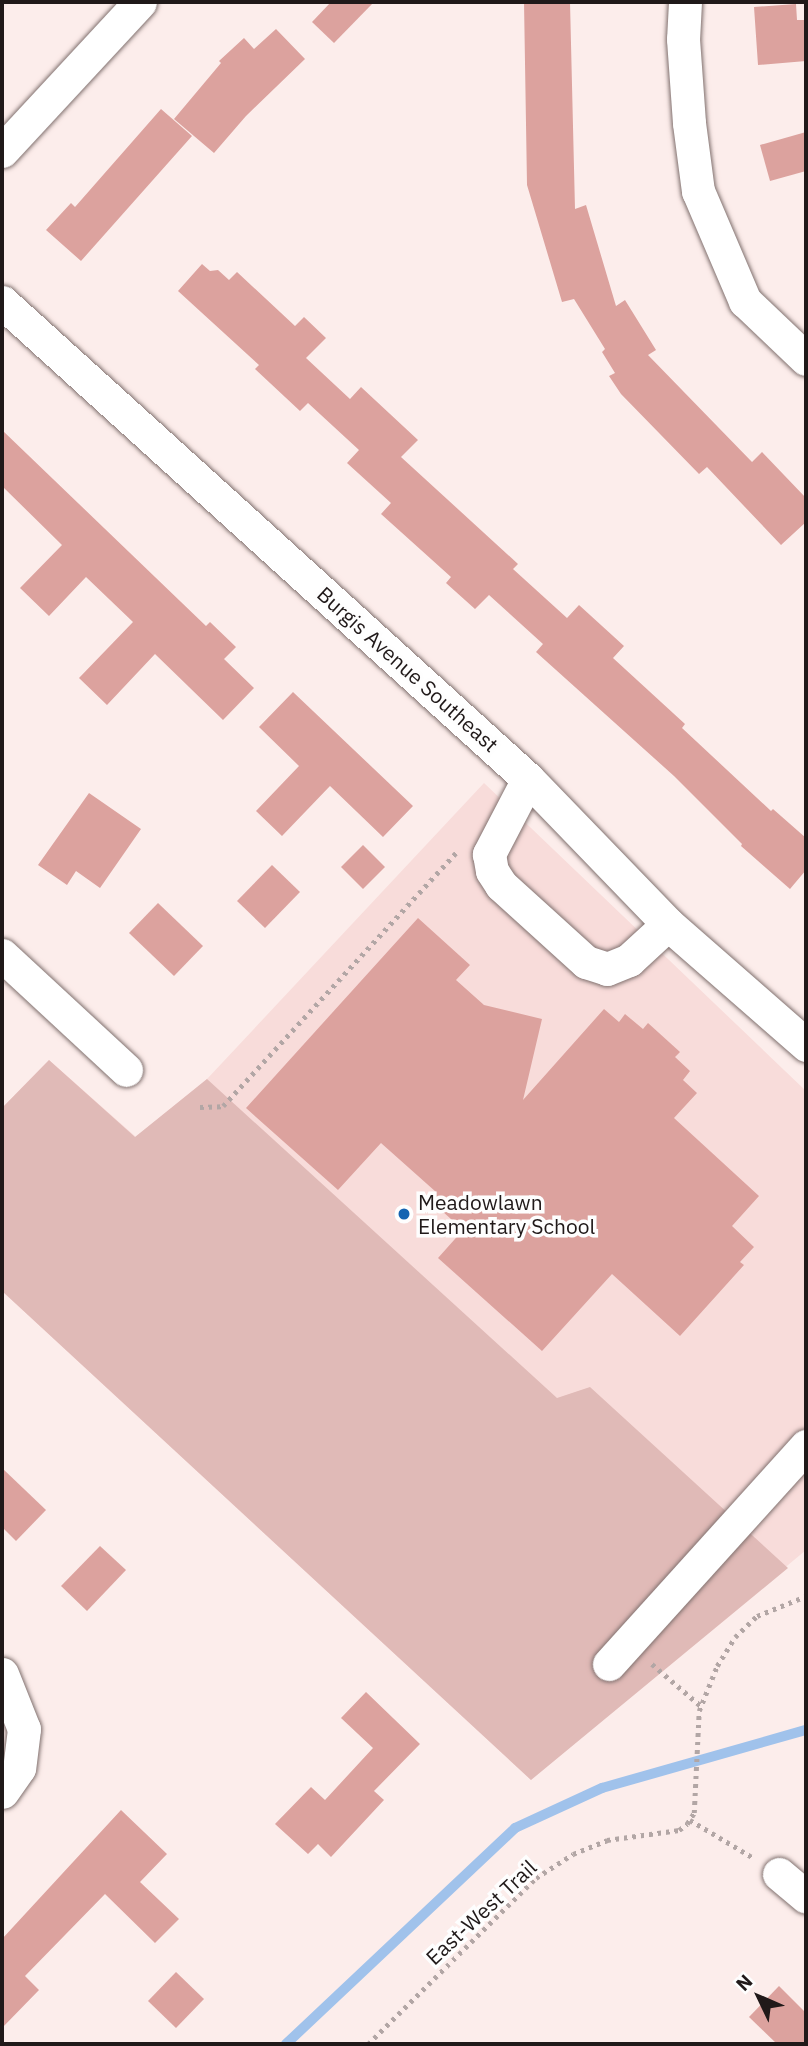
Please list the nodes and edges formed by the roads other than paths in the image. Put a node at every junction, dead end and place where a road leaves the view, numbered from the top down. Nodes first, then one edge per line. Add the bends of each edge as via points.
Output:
1 (140, 2) edge
2 (685, 2) edge
3 (2, 151) edge
4 (2, 302) edge
5 (806, 359) edge
6 (528, 779) junction
7 (668, 924) junction
8 (2, 955) edge
9 (806, 1045) edge
10 (127, 1070) dead end
11 (806, 1446) edge
12 (619, 1653) road end
13 (2, 1674) edge
14 (2, 1792) edge
15 (779, 1874) road end
16 (806, 1897) edge

1 - 3 street
2 - 5 street via 689,123 698,191 746,301
4 - 6 street, Burgis Avenue Southeast
6 - 7 street, Burgis Avenue Southeast
6 - 7 street via 489,854 501,885 586,962 607,969 629,960
7 - 9 street, Burgis Avenue Southeast
8 - 10 street
11 - 12 street
13 - 14 street via 24,1729 19,1768
15 - 16 street

